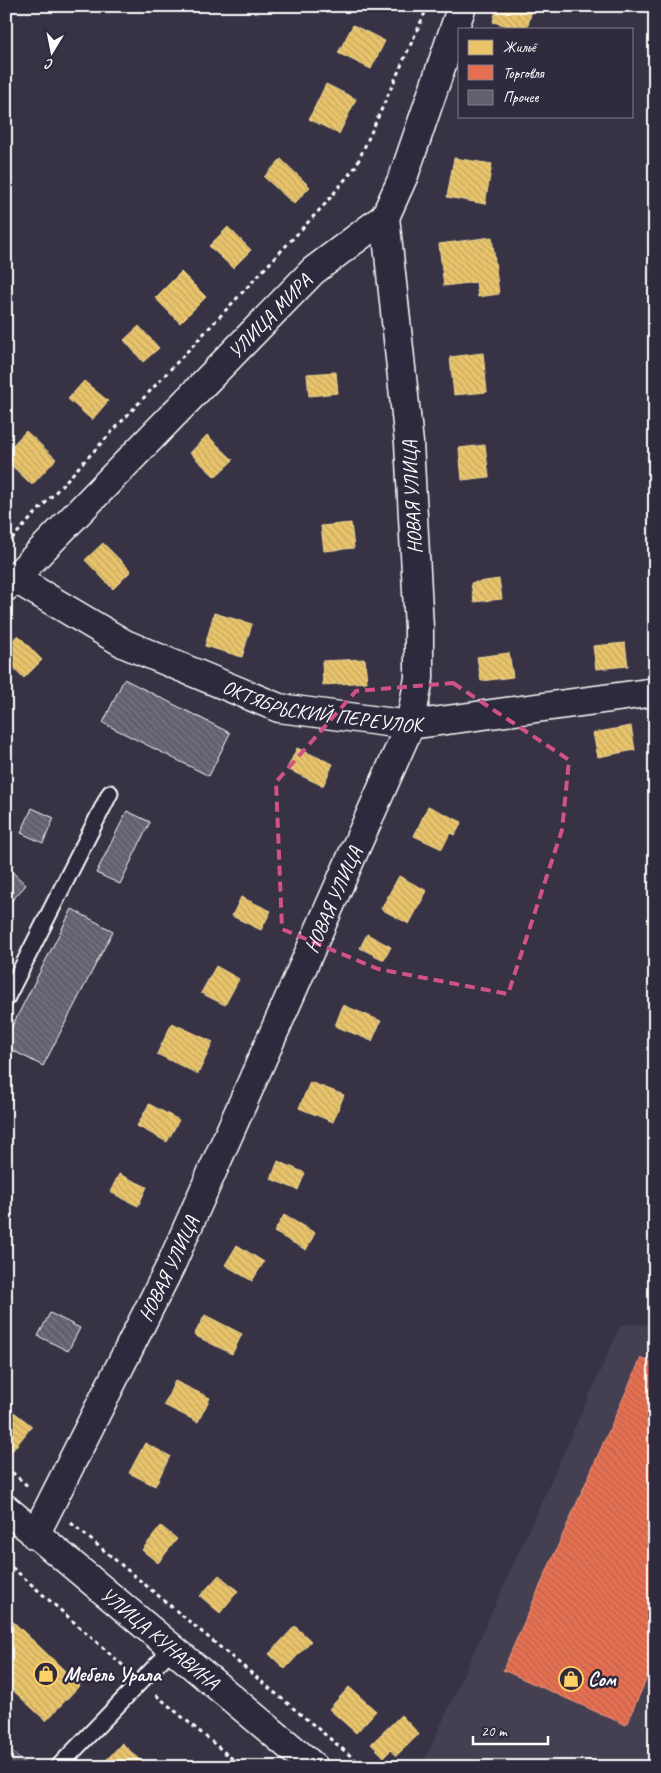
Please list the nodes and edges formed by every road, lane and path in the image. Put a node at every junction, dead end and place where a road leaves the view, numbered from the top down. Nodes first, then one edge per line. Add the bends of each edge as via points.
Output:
1 (428, 6) edge
2 (462, 6) edge
3 (385, 217) junction
4 (6, 544) edge
5 (10, 583) edge
6 (655, 692) edge
7 (410, 725) junction
8 (110, 793) dead end
9 (6, 999) edge
10 (6, 1467) edge
11 (51, 1506) junction
12 (6, 1510) edge
13 (35, 1535) junction
14 (6, 1562) edge
15 (173, 1648) junction
16 (141, 1682) junction
17 (58, 1767) edge
18 (242, 1767) edge
19 (314, 1767) edge
20 (364, 1767) edge

1 - 4 path via 356,166 326,203
2 - 3 street, УЛИЦА МИРА via 404,175
3 - 5 street, УЛИЦА МИРА via 313,271
3 - 7 street, НОВАЯ УЛИЦА via 410,443 419,628 419,678
5 - 7 street, ОКТЯБРЬСКИЙ ПЕРЕУЛОК via 125,644 279,708
6 - 7 street, ОКТЯБРЬСКИЙ ПЕРЕУЛОК
7 - 11 street, НОВАЯ УЛИЦА via 170,1267
8 - 9 lane
10 - 11 path
11 - 13 street, НОВАЯ УЛИЦА
11 - 20 path
12 - 13 street, УЛИЦА КУНАВИНА
13 - 15 street, УЛИЦА КУНАВИНА
14 - 16 path
15 - 16 lane
15 - 19 street, УЛИЦА КУНАВИНА
16 - 17 lane
16 - 18 path

